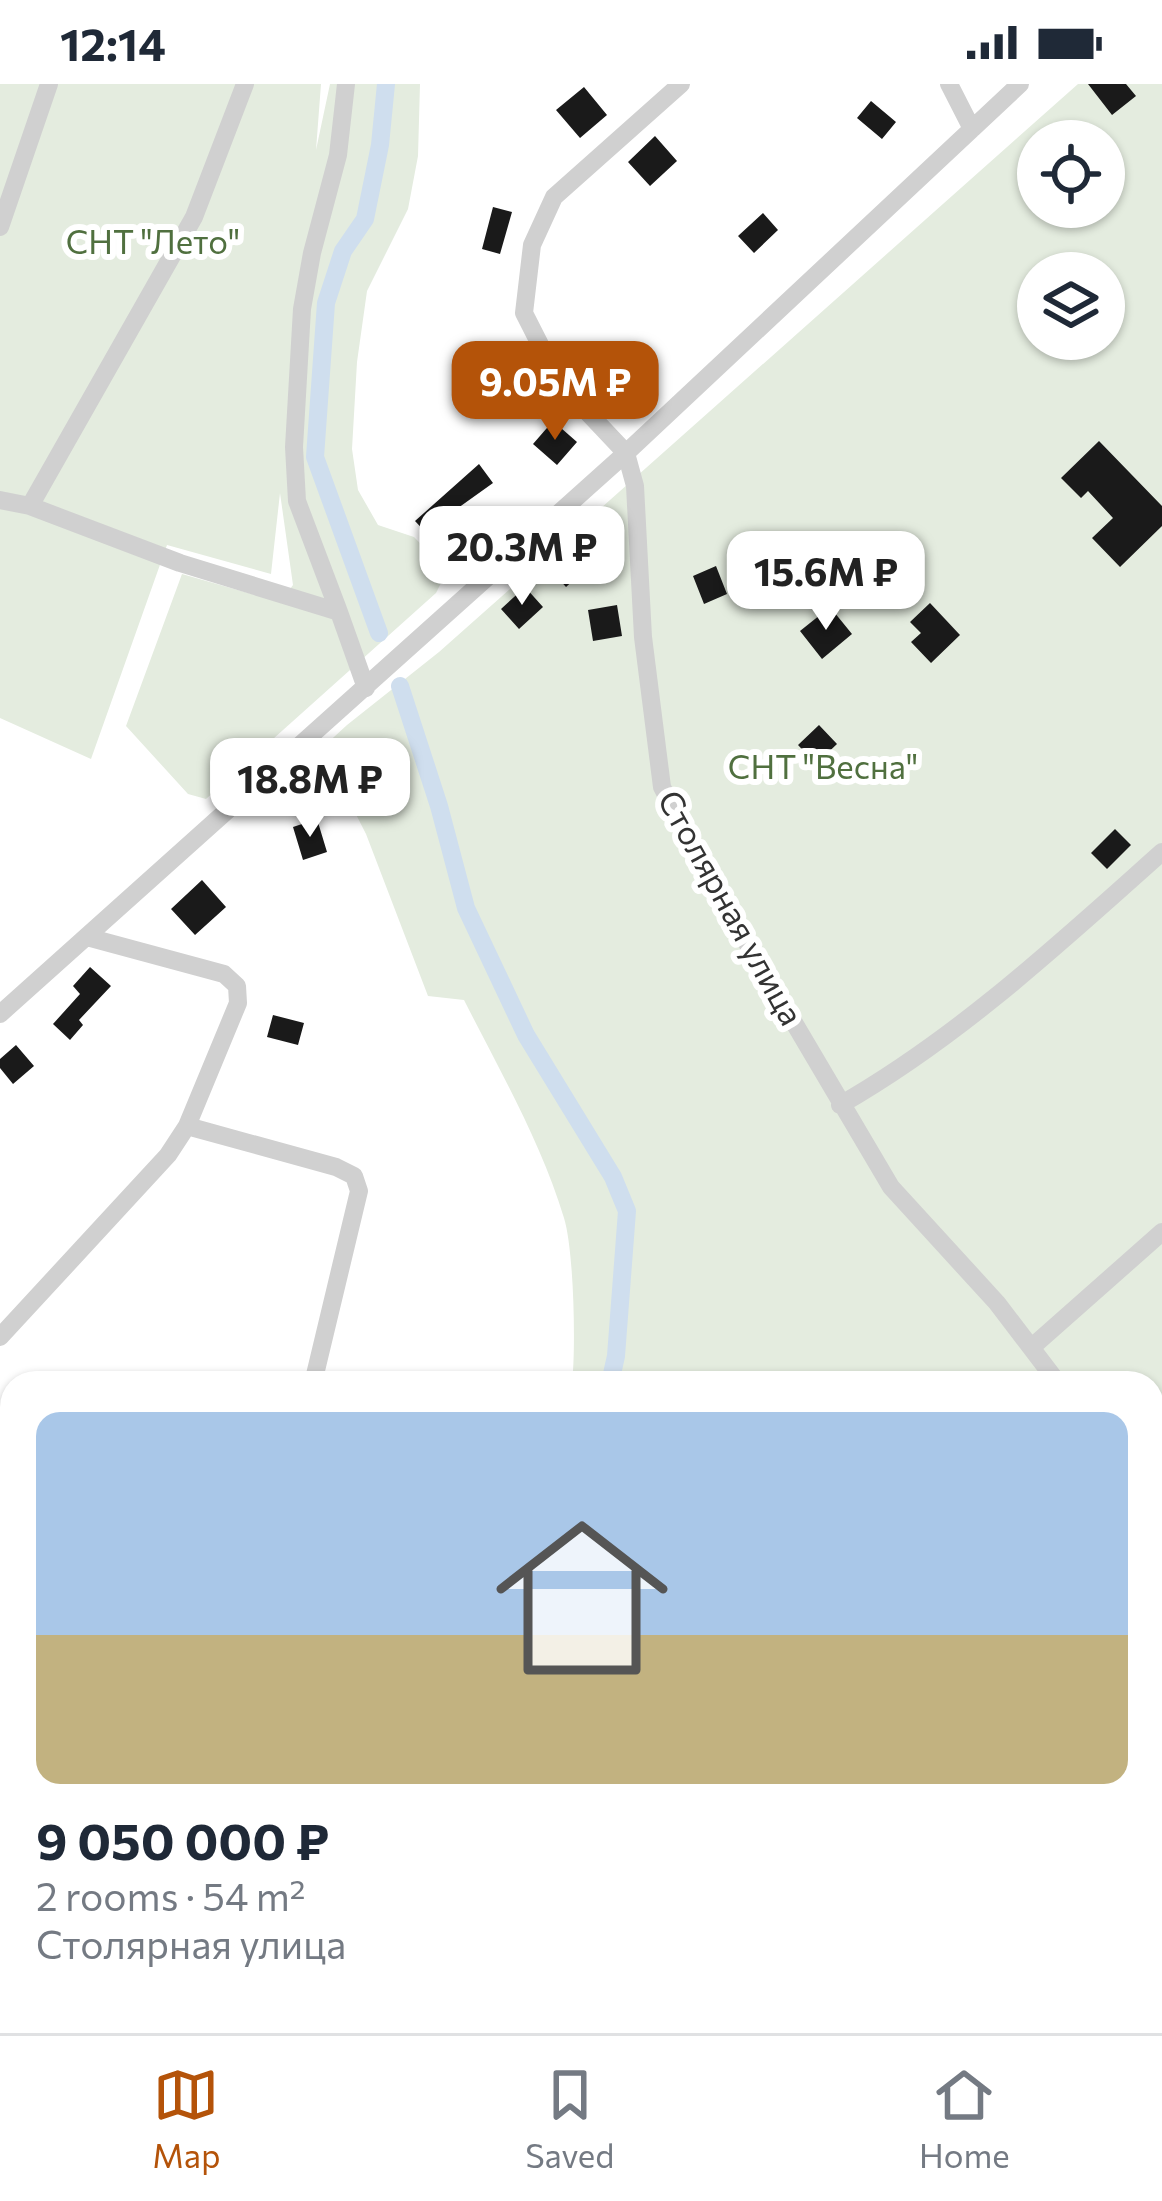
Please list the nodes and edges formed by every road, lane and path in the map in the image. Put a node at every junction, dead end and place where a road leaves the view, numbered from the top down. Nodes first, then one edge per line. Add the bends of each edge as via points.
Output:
1 (49, 84) edge
2 (245, 84) edge
3 (346, 84) edge
4 (680, 84) edge
5 (950, 84) edge
6 (1020, 84) edge
7 (972, 129) junction
8 (0, 227) edge
9 (626, 453) junction
10 (0, 500) edge
11 (30, 506) junction
12 (339, 612) junction
13 (366, 688) junction
14 (1162, 852) edge
15 (87, 937) junction
16 (0, 1014) edge
17 (840, 1105) junction
18 (187, 1126) junction
19 (1162, 1232) edge
20 (0, 1337) edge
21 (1032, 1347) junction
22 (316, 1371) edge
23 (1049, 1371) edge

1 - 8 street
2 - 11 street via 194,217
3 - 12 street via 302,309 294,447 297,501
4 - 9 street via 554,197 532,245 524,313 559,382
5 - 7 street
6 - 7 street
7 - 9 street
9 - 13 street
9 - 17 street, Столярная улица via 662,787
10 - 11 street
11 - 12 street
12 - 13 street
13 - 15 street
14 - 17 street via 906,1067
15 - 16 street
15 - 18 street via 224,974 237,986 238,1003
17 - 21 street, Столярная улица via 891,1187
18 - 20 street
18 - 22 street via 354,1176 359,1191
19 - 21 street
21 - 23 street, Столярная улица

